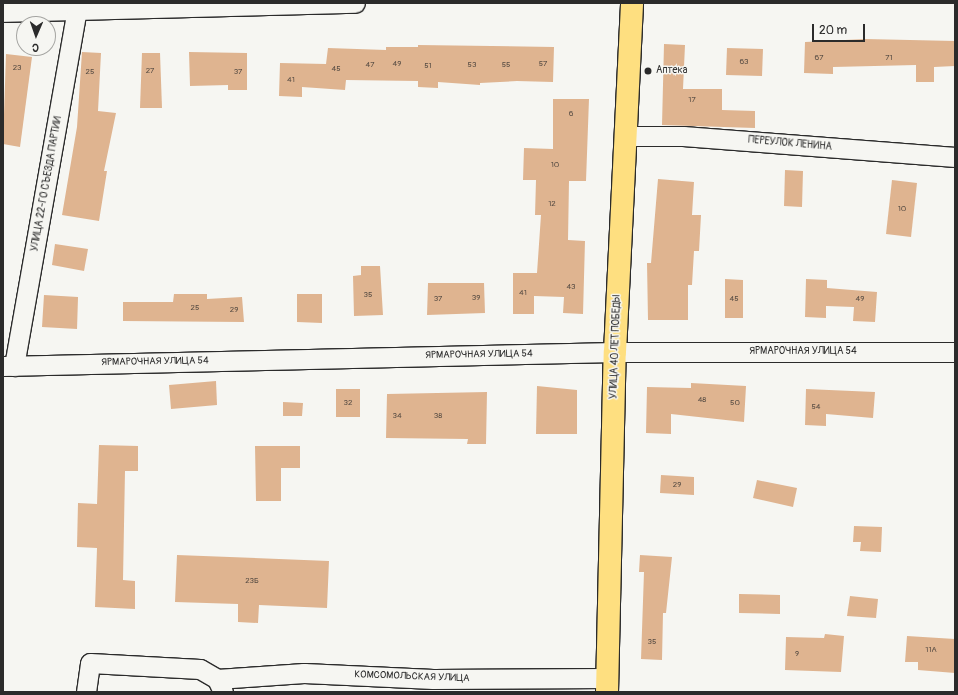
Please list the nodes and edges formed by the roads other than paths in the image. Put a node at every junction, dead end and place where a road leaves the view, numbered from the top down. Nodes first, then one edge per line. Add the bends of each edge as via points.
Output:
1 (355, 3) edge
2 (632, 3) edge
3 (78, 6) edge
4 (3, 12) edge
5 (626, 136) junction
6 (955, 157) edge
7 (615, 352) junction
8 (955, 352) edge
9 (9, 366) edge
10 (607, 685) edge
11 (220, 686) edge
12 (86, 692) edge

1 - 3 street
2 - 5 main road, УЛИЦА 40 ЛЕТ ПОБЕДЫ
3 - 4 street
3 - 9 street, УЛИЦА 22-ГО СЪЕЗДА ПАРТИИ
5 - 6 street, ПЕРЕУЛОК ЛЕНИНА via 683,136
5 - 7 main road, УЛИЦА 40 ЛЕТ ПОБЕДЫ
7 - 8 street, ЯРМАРОЧНАЯ УЛИЦА 54
7 - 9 street, ЯРМАРОЧНАЯ УЛИЦА 54
7 - 10 main road, УЛИЦА 40 ЛЕТ ПОБЕДЫ
10 - 11 street, КОМСОМОЛЬСКАЯ УЛИЦА via 304,673
11 - 12 street via 200,669 90,663

